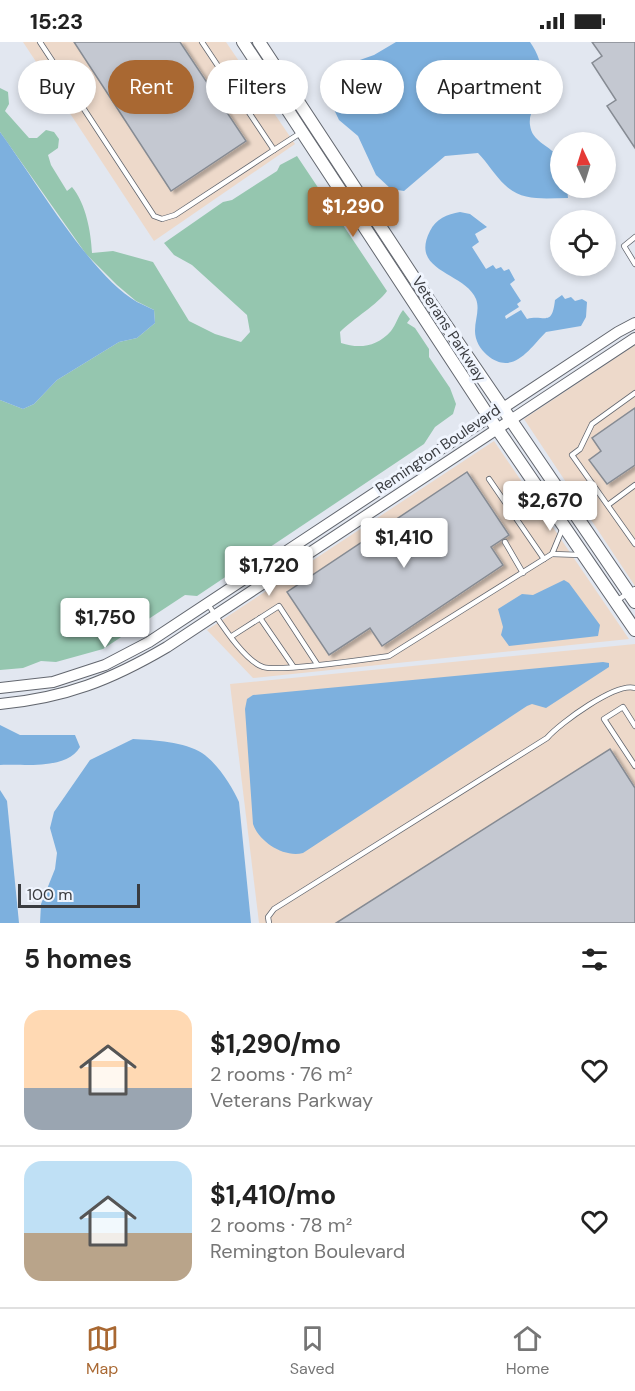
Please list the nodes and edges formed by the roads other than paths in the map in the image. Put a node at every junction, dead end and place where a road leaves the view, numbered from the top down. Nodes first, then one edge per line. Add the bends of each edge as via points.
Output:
1 (40, 42) edge
2 (202, 42) edge
3 (243, 42) edge
4 (259, 42) edge
5 (302, 132) junction
6 (274, 150) junction
7 (635, 237) edge
8 (635, 264) edge
9 (635, 323) edge
10 (635, 339) edge
11 (635, 393) edge
12 (502, 408) junction
13 (489, 417) junction
14 (510, 419) junction
15 (497, 428) junction
16 (489, 478) dead end
17 (635, 485) edge
18 (608, 505) junction
19 (563, 525) junction
20 (505, 542) dead end
21 (635, 544) edge
22 (552, 554) junction
23 (585, 556) junction
24 (544, 559) junction
25 (523, 573) junction
26 (633, 595) edge
27 (616, 601) junction
28 (207, 603) junction
29 (216, 615) junction
30 (260, 618) junction
31 (635, 630) edge
32 (232, 636) junction
33 (317, 664) junction
34 (293, 666) junction
35 (0, 688) edge
36 (635, 688) edge
37 (0, 704) edge
38 (635, 726) edge
39 (635, 766) edge
40 (269, 923) edge

1 - 6 lane via 154,216 162,219 175,215
2 - 6 lane
3 - 5 main road, Veterans Parkway
4 - 12 main road, Veterans Parkway
5 - 6 lane
5 - 13 main road, Veterans Parkway
7 - 8 lane via 624,246
9 - 12 street, Remington Boulevard
10 - 14 street, Remington Boulevard
11 - 18 lane via 592,424 580,449 572,455
12 - 13 street, Remington Boulevard
12 - 14 main road, Veterans Parkway
13 - 15 main road, Veterans Parkway
13 - 28 street, Remington Boulevard
14 - 15 street, Remington Boulevard
14 - 26 main road, Veterans Parkway
15 - 19 main road, Veterans Parkway
15 - 29 street, Remington Boulevard
16 - 24 lane
17 - 18 lane
18 - 21 lane
19 - 22 lane
19 - 23 main road, Veterans Parkway
20 - 25 lane
22 - 23 lane
22 - 24 lane
23 - 27 main road, Veterans Parkway
24 - 25 lane
25 - 33 lane via 389,656
26 - 27 lane
27 - 31 main road, Veterans Parkway
28 - 29 lane
28 - 35 street, Remington Boulevard via 149,642 105,664 53,682
29 - 32 lane
29 - 37 street, Remington Boulevard via 124,672 50,697
30 - 32 lane
30 - 33 lane via 279,606
30 - 34 lane
32 - 34 lane via 248,657 262,667
33 - 34 lane
36 - 40 lane via 622,687 558,726 547,738 274,909
38 - 39 lane via 623,707 604,719

